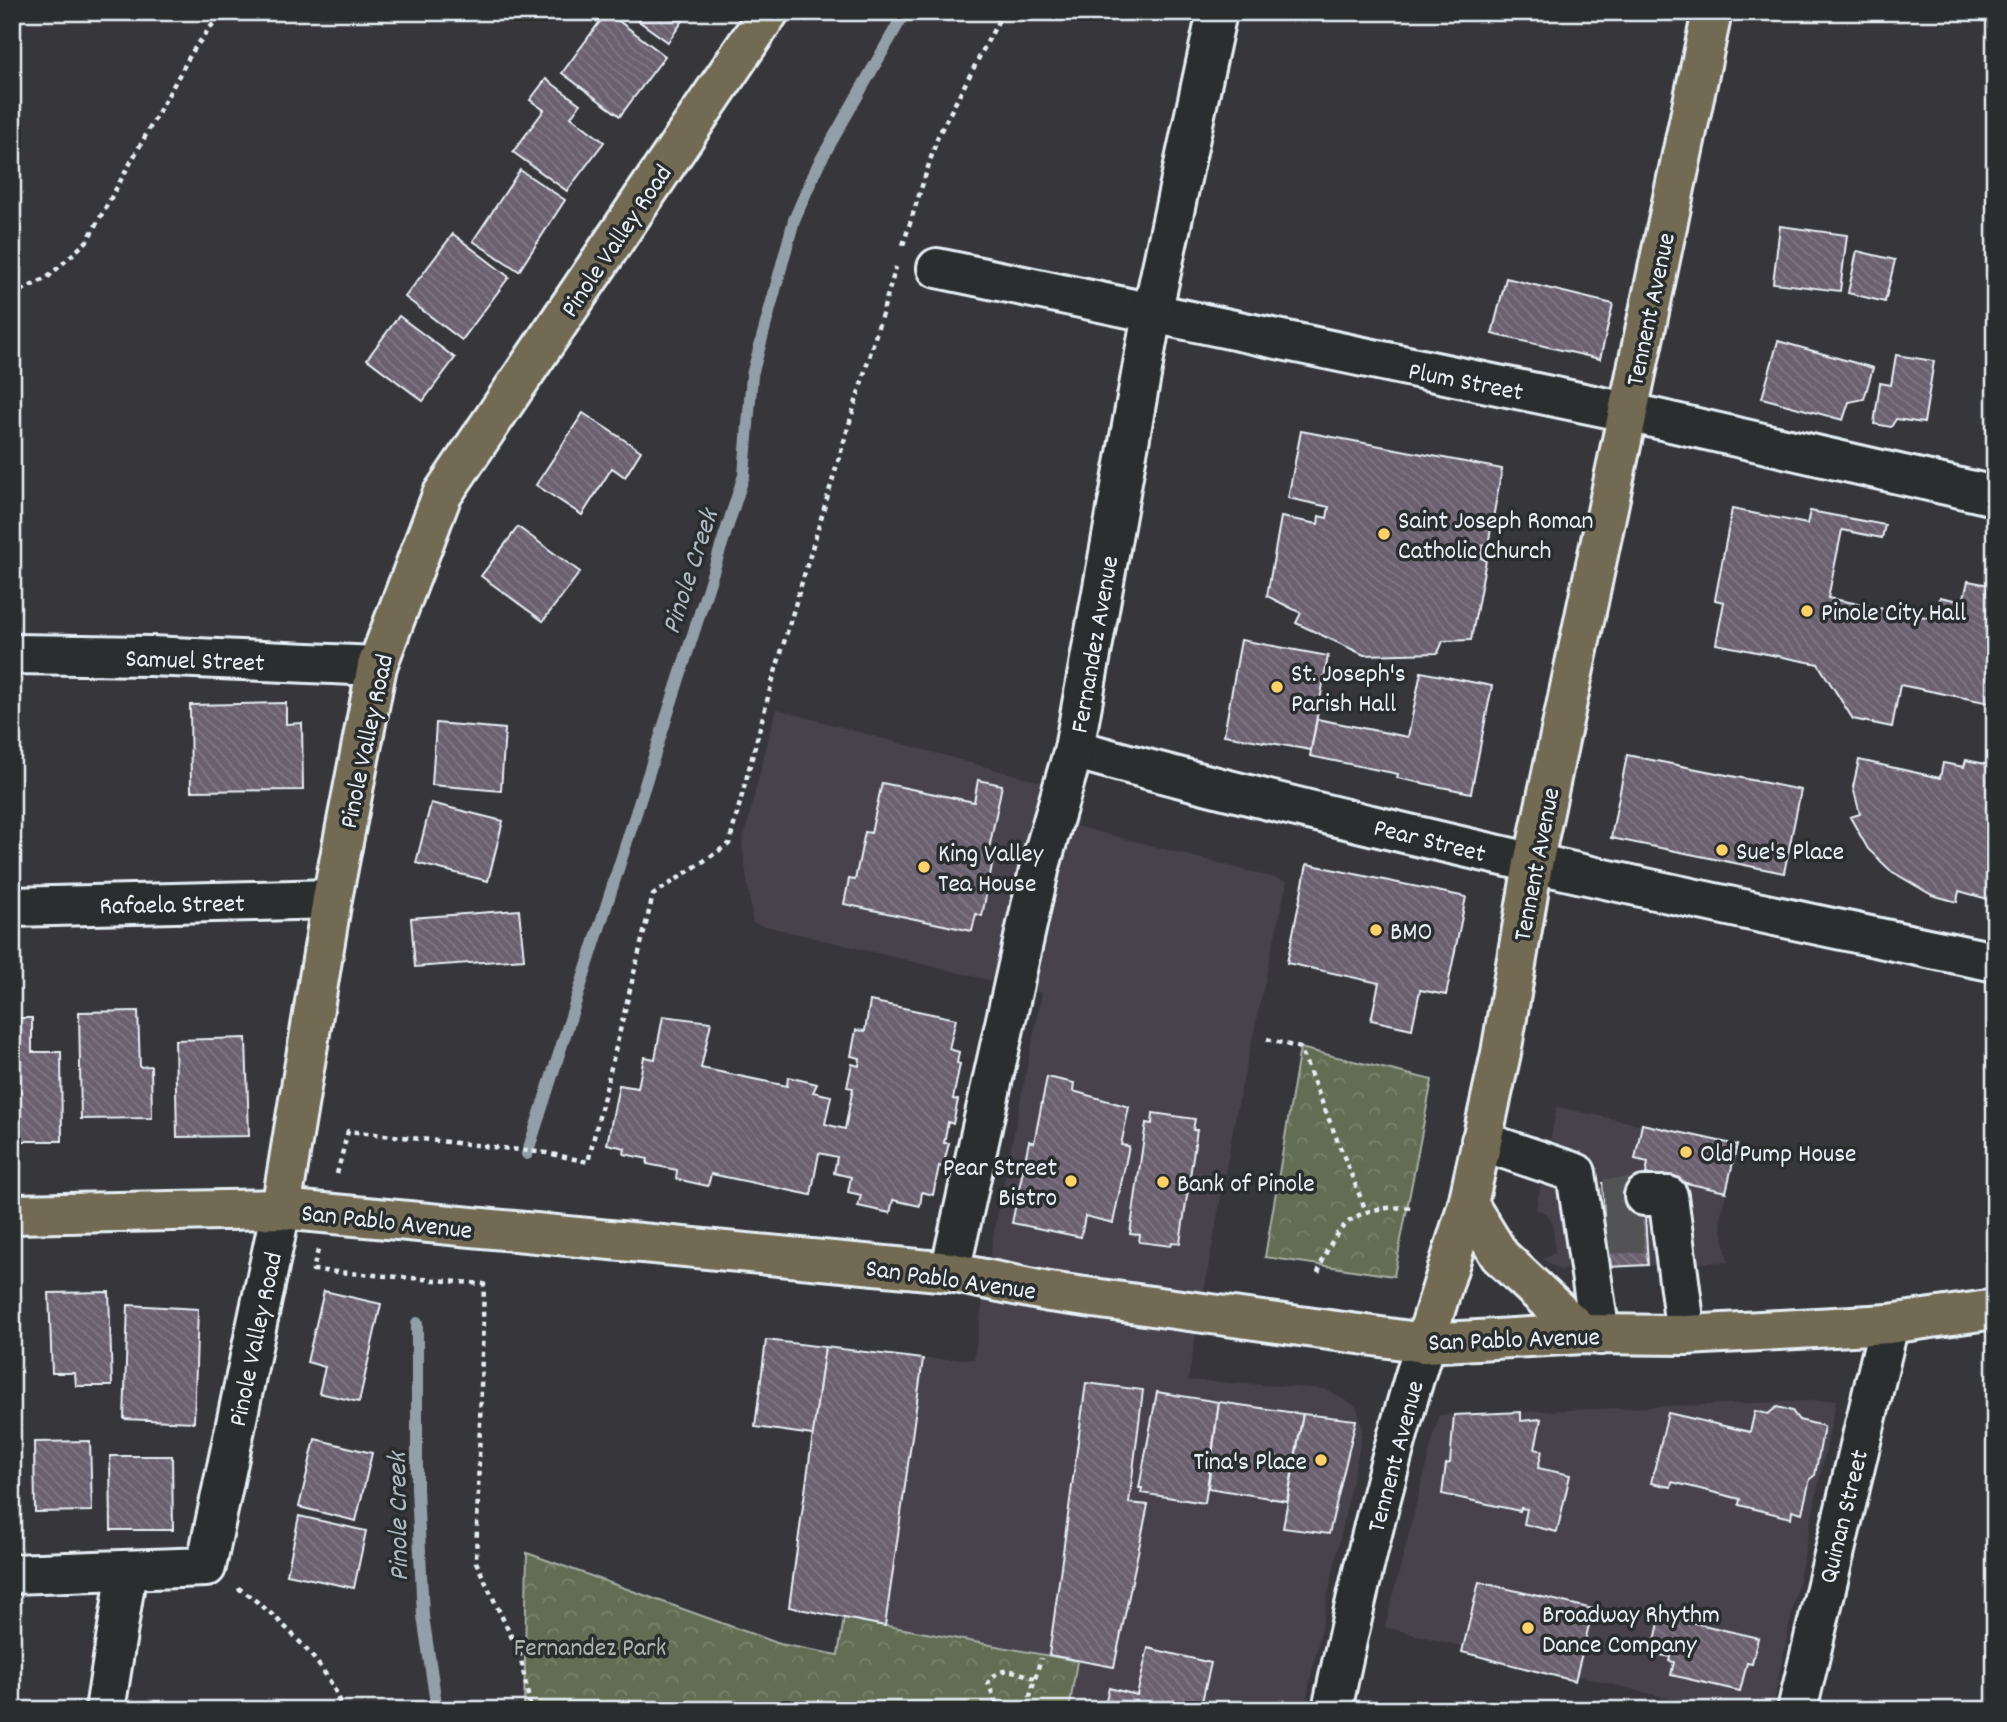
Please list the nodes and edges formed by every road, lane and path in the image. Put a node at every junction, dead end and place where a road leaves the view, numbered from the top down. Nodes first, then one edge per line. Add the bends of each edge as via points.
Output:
1 (222, 12) edge
2 (769, 12) edge
3 (1003, 12) edge
4 (1217, 12) edge
5 (1712, 12) edge
6 (901, 252) dead end
7 (897, 265) dead end
8 (937, 268) dead end
9 (12, 295) edge
10 (1152, 314) junction
11 (1627, 412) junction
12 (1995, 496) edge
13 (12, 654) edge
14 (377, 666) junction
15 (1074, 749) junction
16 (1533, 864) junction
17 (332, 899) junction
18 (12, 907) edge
19 (1995, 962) edge
20 (1267, 1039) dead end
21 (1482, 1141) junction
22 (1468, 1203) junction
23 (281, 1209) junction
24 (1414, 1209) dead end
25 (1366, 1211) junction
26 (12, 1214) edge
27 (327, 1214) junction
28 (1657, 1236) dead end
29 (950, 1272) junction
30 (1318, 1273) dead end
31 (1995, 1309) edge
32 (1889, 1324) junction
33 (1995, 1330) edge
34 (1591, 1335) junction
35 (1686, 1335) junction
36 (1425, 1343) junction
37 (206, 1567) junction
38 (127, 1570) junction
39 (12, 1574) edge
40 (1041, 1658) dead end
41 (1036, 1679) junction
42 (1026, 1709) edge
43 (105, 1710) edge
44 (341, 1710) edge
45 (531, 1710) edge
46 (1332, 1710) edge
47 (1797, 1710) edge

1 - 9 path via 192,52 87,241 47,278
2 - 14 main road, Pinole Valley Road via 442,495
3 - 6 path via 938,136
4 - 10 street, Fernandez Avenue
5 - 11 main road, Tennent Avenue
7 - 27 path via 771,686 729,844 653,895 588,1162 547,1153 348,1131
8 - 10 street, Plum Street
10 - 11 street, Plum Street
10 - 15 street, Fernandez Avenue
11 - 12 street, Plum Street
11 - 16 main road, Tennent Avenue
13 - 14 street, Samuel Street
14 - 17 main road, Pinole Valley Road
15 - 16 street, Pear Street
15 - 29 street, Fernandez Avenue via 1040,866
16 - 19 street, Pear Street
16 - 21 main road, Tennent Avenue
17 - 18 street, Rafaela Street
17 - 23 main road, Pinole Valley Road
20 - 25 path via 1300,1048
21 - 22 main road, Tennent Avenue
21 - 34 street via 1577,1173 1595,1232
22 - 34 main road via 1500,1256
22 - 36 main road, Tennent Avenue
23 - 26 main road, San Pablo Avenue
23 - 27 main road, San Pablo Avenue
23 - 37 street, Pinole Valley Road
24 - 25 path via 1389,1206
25 - 30 path via 1334,1234
27 - 29 main road, San Pablo Avenue
27 - 45 path via 313,1270 484,1284 477,1562 520,1655
28 - 35 street
29 - 36 main road, San Pablo Avenue via 1049,1292
31 - 32 main road, San Pablo Avenue
32 - 33 main road, San Pablo Avenue
32 - 35 main road, San Pablo Avenue
32 - 47 street, Quinan Street
34 - 35 main road, San Pablo Avenue
34 - 36 main road, San Pablo Avenue
36 - 46 street, Tennent Avenue via 1357,1590
37 - 38 street
37 - 44 path via 246,1593 319,1664 339,1696
38 - 39 street
38 - 43 street
40 - 41 path
41 - 42 path
41 - 42 path via 1001,1671 988,1683 996,1702

